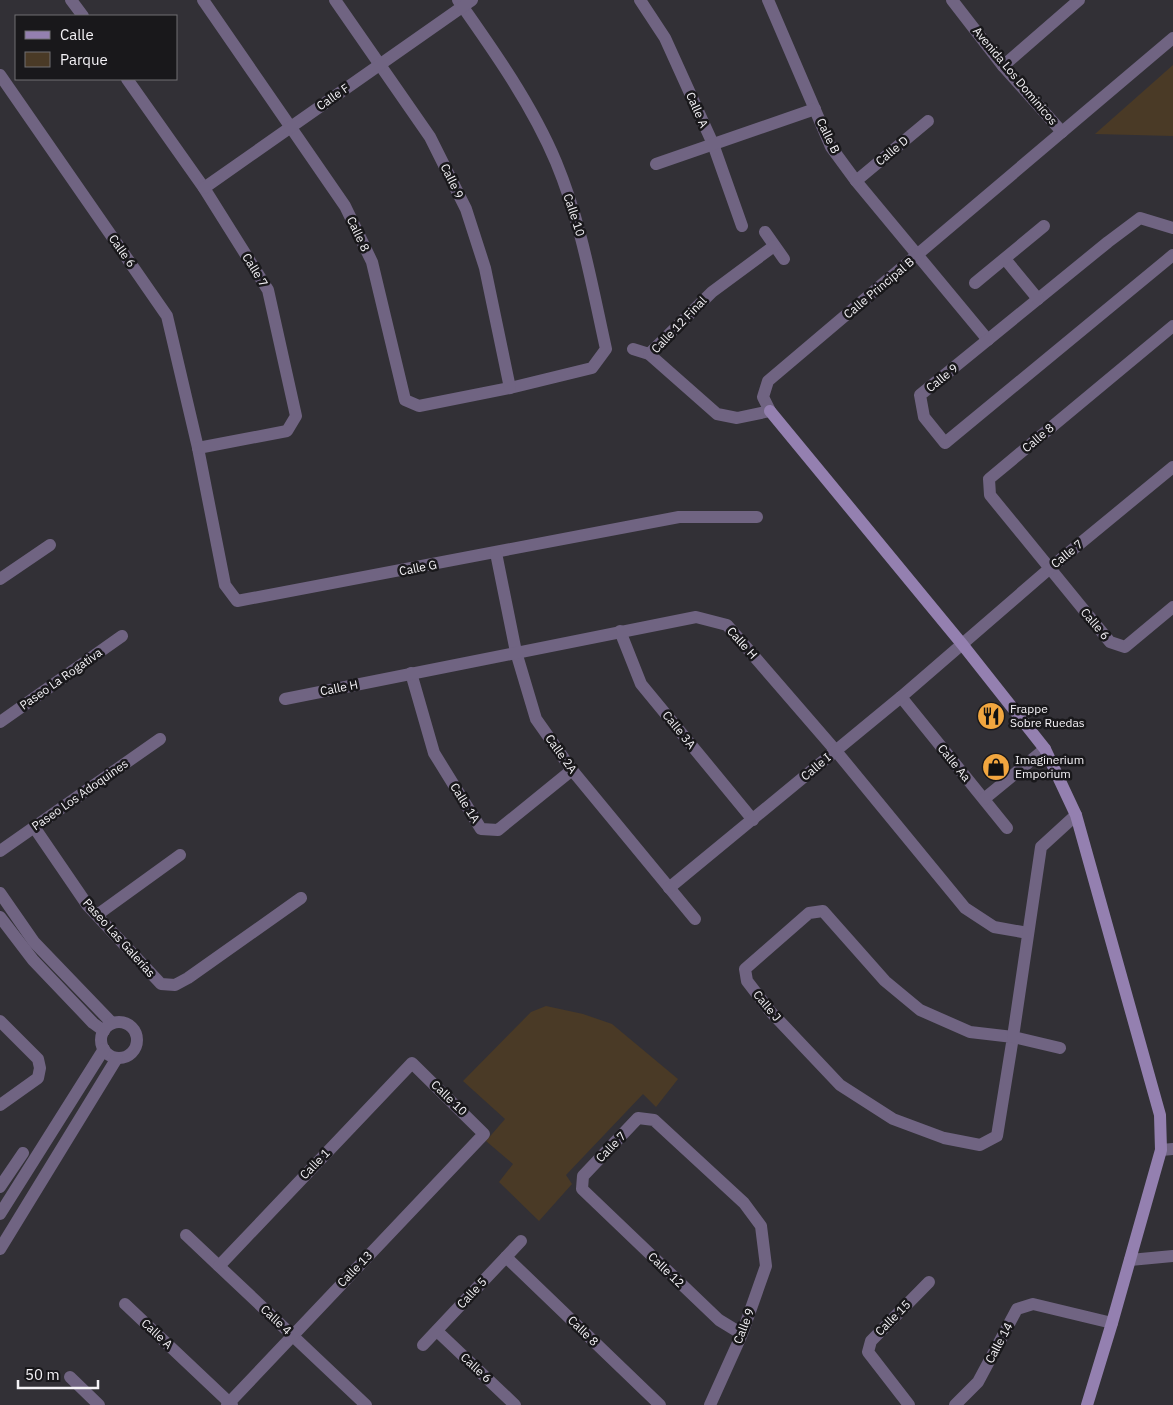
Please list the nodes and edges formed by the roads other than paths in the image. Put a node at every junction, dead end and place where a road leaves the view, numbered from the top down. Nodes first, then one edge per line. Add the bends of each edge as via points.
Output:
1 (71, 0) edge
2 (203, 0) edge
3 (335, 0) edge
4 (640, 0) edge
5 (768, 0) edge
6 (952, 0) edge
7 (1079, 0) edge
8 (464, 2) edge
9 (82, 15) edge
10 (1173, 38) edge
11 (380, 65) junction
12 (1003, 66) junction
13 (0, 75) edge
14 (128, 80) edge
15 (815, 108) junction
16 (928, 121) dead end
17 (291, 126) junction
18 (1062, 132) junction
19 (712, 144) junction
20 (656, 164) dead end
21 (856, 181) junction
22 (204, 188) junction
23 (742, 226) dead end
24 (1044, 226) dead end
25 (1173, 228) edge
26 (765, 232) dead end
27 (774, 246) junction
28 (917, 255) junction
29 (1173, 255) edge
30 (784, 259) dead end
31 (1005, 259) junction
32 (975, 284) dead end
33 (1038, 299) junction
34 (1173, 326) edge
35 (988, 340) junction
36 (633, 349) dead end
37 (649, 354) junction
38 (510, 388) junction
39 (770, 411) junction
40 (198, 448) junction
41 (1173, 467) edge
42 (757, 517) dead end
43 (50, 545) dead end
44 (496, 553) junction
45 (1049, 569) junction
46 (0, 580) edge
47 (1173, 607) edge
48 (620, 631) junction
49 (122, 636) dead end
50 (962, 644) junction
51 (516, 652) junction
52 (411, 673) junction
53 (901, 697) junction
54 (285, 698) dead end
55 (0, 722) edge
56 (160, 739) dead end
57 (1045, 749) junction
58 (836, 751) junction
59 (572, 770) junction
60 (984, 799) junction
61 (1076, 815) junction
62 (752, 820) junction
63 (34, 827) junction
64 (1008, 828) dead end
65 (0, 850) edge
66 (180, 855) dead end
67 (669, 888) junction
68 (0, 893) edge
69 (301, 898) dead end
70 (97, 915) junction
71 (0, 917) edge
72 (695, 919) dead end
73 (1028, 933) junction
74 (0, 1021) edge
75 (108, 1027) junction
76 (1013, 1037) junction
77 (1060, 1048) dead end
78 (104, 1049) junction
79 (117, 1058) junction
80 (412, 1063) joint
81 (0, 1105) edge
82 (484, 1134) joint
83 (1167, 1150) edge
84 (22, 1153) dead end
85 (0, 1186) edge
86 (594, 1201) joint
87 (0, 1214) edge
88 (186, 1235) dead end
89 (521, 1241) dead end
90 (763, 1244) joint
91 (0, 1249) edge
92 (1173, 1256) edge
93 (506, 1257) junction
94 (1130, 1260) junction
95 (219, 1266) junction
96 (929, 1282) dead end
97 (125, 1304) dead end
98 (1112, 1323) junction
99 (436, 1331) junction
100 (742, 1334) junction
101 (292, 1336) junction
102 (423, 1345) dead end
103 (70, 1377) dead end
104 (229, 1404) edge
105 (99, 1405) edge
106 (366, 1405) edge
107 (515, 1405) edge
108 (660, 1405) edge
109 (710, 1405) edge
110 (909, 1405) edge
111 (955, 1405) edge
112 (1087, 1405) edge

1 - 9 street
2 - 17 street, Calle 8
3 - 11 street, Calle 9
4 - 19 street, Calle A via 665,38
5 - 15 street, Calle B
6 - 12 street, Avenida Los Dominicos
7 - 12 street
8 - 11 street, Calle F
8 - 38 street, Calle 10 via 519,91 556,162 581,236 606,349 592,368
10 - 18 street, Avenida Los Dominicos
11 - 17 street, Calle F
11 - 38 street, Calle 9 via 430,137 466,209 485,268
12 - 18 street, Avenida Los Dominicos
13 - 40 street, Calle 6 via 167,316
14 - 22 street, Calle 7
15 - 19 street
15 - 21 street, Calle B via 831,147
16 - 21 street, Calle D
17 - 22 street, Calle F
17 - 38 street, Calle 8 via 345,206 372,262 405,400 419,406
18 - 28 street, Calle Principal B
19 - 20 street
19 - 23 street, Calle A
21 - 28 street, Calle B
22 - 40 street, Calle 7 via 268,290 296,416 287,431
24 - 31 street
25 - 33 street, Calle 9 via 1140,218
26 - 27 street
27 - 30 street
27 - 37 street, Calle 12 Final via 712,292
28 - 35 street
28 - 39 street, Calle Principal B via 768,381 763,396
29 - 35 street, Calle 9 via 945,443 924,417 920,395
31 - 32 street
31 - 33 street
33 - 35 street, Calle 9
34 - 45 street, Calle 8 via 989,479 990,495
36 - 37 street
37 - 39 street, Calle 12 Final via 718,414 737,418
39 - 50 street
40 - 44 street, Calle G via 225,585 237,601
41 - 45 street, Calle 7
42 - 44 street, Calle G via 679,517
43 - 46 street
44 - 51 street, Calle 2A
45 - 47 street, Calle 6 via 1110,642 1125,646
45 - 50 street, Calle 7
48 - 51 street, Calle H
48 - 58 street, Calle H via 696,617 727,625
48 - 62 street, Calle 3A via 641,684
49 - 55 street, Paseo La Rogativa
50 - 53 street, Calle I
50 - 57 street
51 - 52 street, Calle H
51 - 59 street, Calle 2A via 536,719
52 - 54 street, Calle H
52 - 59 street, Calle 1A via 434,753 482,829 498,830
53 - 58 street, Calle I
53 - 60 street, Calle Aa
56 - 63 street, Paseo Los Adoquines
57 - 60 street
57 - 61 street
58 - 62 street, Calle I
58 - 73 street, Calle H via 965,908 994,927
59 - 67 street, Calle 2A
60 - 64 street, Calle Aa
61 - 73 street, Calle J via 1041,847
61 - 83 street
62 - 67 street, Calle I
63 - 65 street, Paseo Los Adoquines
63 - 70 street, Paseo Las Galerías
66 - 70 street
67 - 72 street, Calle 2A
68 - 75 street via 34,942
69 - 70 street, Paseo Las Galerías via 175,985 161,984
71 - 75 street via 33,960 93,1022
73 - 76 street, Calle J
74 - 81 street via 38,1058 40,1068 38,1078
75 - 78 street via 102,1043
75 - 79 street via 118,1022 130,1025 137,1035 133,1052
76 - 76 street, Calle J via 997,1136 980,1145 944,1138 893,1119 840,1085 770,1011 747,981 745,969 809,913 823,911 885,981 920,1010 970,1032
76 - 77 street, Calle J
78 - 79 street
78 - 87 street
79 - 91 street
80 - 82 street, Calle 10
80 - 95 street, Calle 1
82 - 101 street, Calle 13
83 - 94 street
84 - 85 street
86 - 90 street, Calle 7 via 582,1189 583,1176 638,1118 654,1120 744,1202 761,1226
86 - 100 street, Calle 12 via 719,1320
88 - 95 street, Calle 4
89 - 93 street, Calle 5
90 - 100 street, Calle 9 via 766,1266
92 - 94 street
93 - 99 street, Calle 5
93 - 108 street, Calle 8
94 - 98 street
95 - 101 street, Calle 4
96 - 110 street, Calle 15 via 871,1341 868,1352
97 - 104 street, Calle A
98 - 111 street, Calle 14 via 1033,1304 1017,1308 978,1382
98 - 112 street
99 - 102 street, Calle 5
99 - 107 street, Calle 6
100 - 109 street, Calle 9
101 - 104 street, Calle 13
101 - 106 street, Calle 4
103 - 105 street

